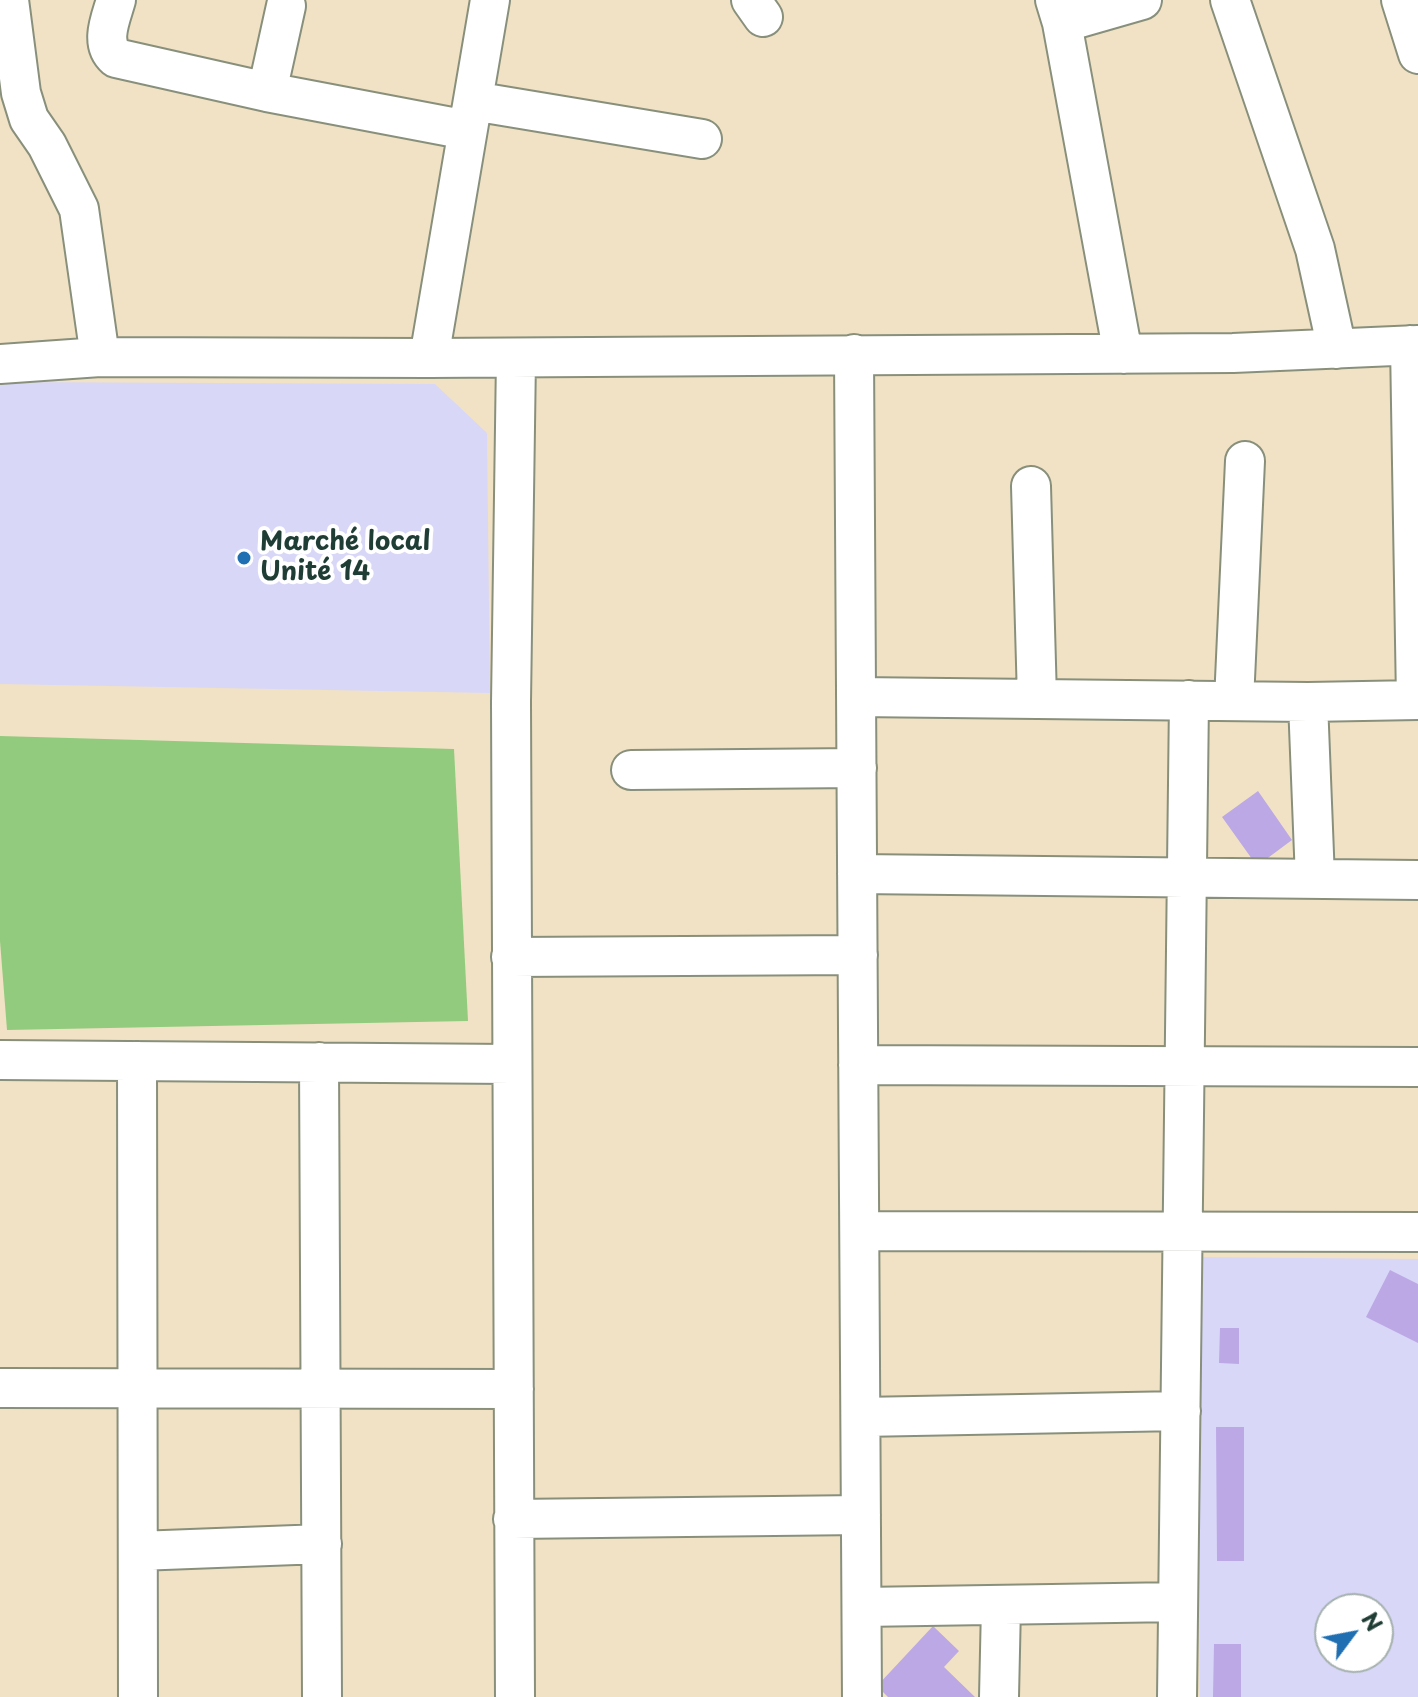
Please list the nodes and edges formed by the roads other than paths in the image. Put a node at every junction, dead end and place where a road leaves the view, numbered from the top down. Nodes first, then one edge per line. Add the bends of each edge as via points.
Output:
1 (9, 0) edge
2 (116, 0) edge
3 (490, 0) edge
4 (1142, 0) edge
5 (1230, 0) edge
6 (1401, 0) edge
7 (286, 6) dead end
8 (1059, 12) edge
9 (1418, 54) edge
10 (267, 92) junction
11 (470, 116) junction
12 (702, 139) dead end
13 (1414, 345) edge
14 (1337, 349) junction
15 (854, 354) junction
16 (1123, 354) junction
17 (100, 357) junction
18 (429, 358) junction
19 (516, 358) junction
20 (0, 364) edge
21 (1245, 461) dead end
22 (1031, 486) dead end
23 (857, 697) junction
24 (1037, 699) junction
25 (1189, 700) junction
26 (1417, 700) edge
27 (1234, 701) junction
28 (1308, 702) junction
29 (857, 768) junction
30 (631, 770) dead end
31 (857, 874) junction
32 (1187, 878) junction
33 (1315, 879) junction
34 (1418, 880) edge
35 (858, 955) junction
36 (511, 957) junction
37 (0, 1060) edge
38 (137, 1061) junction
39 (319, 1062) junction
40 (511, 1064) junction
41 (858, 1065) junction
42 (1418, 1067) edge
43 (1185, 1068) junction
44 (860, 1231) junction
45 (1183, 1231) junction
46 (1418, 1232) edge
47 (321, 1387) junction
48 (0, 1388) edge
49 (138, 1389) junction
50 (514, 1389) junction
51 (1181, 1411) junction
52 (861, 1417) junction
53 (861, 1515) junction
54 (513, 1519) junction
55 (322, 1544) junction
56 (138, 1551) junction
57 (1178, 1602) junction
58 (1001, 1606) junction
59 (862, 1607) junction
60 (138, 1697) edge
61 (322, 1697) edge
62 (515, 1697) edge
63 (862, 1697) edge
64 (999, 1697) edge
65 (1177, 1697) edge

1 - 17 street via 29,119 79,209
2 - 10 street via 107,41 116,58
3 - 11 street
4 - 8 street
5 - 14 street via 1315,249
6 - 9 street
7 - 10 street
8 - 16 street
10 - 11 street
11 - 12 street
11 - 18 street
13 - 14 street
13 - 26 street
14 - 16 street
15 - 16 street
15 - 19 street
15 - 23 street
17 - 18 street
17 - 20 street
18 - 19 street
19 - 36 street
21 - 27 street
22 - 24 street
23 - 24 street
23 - 29 street
24 - 25 street
25 - 27 street
25 - 32 street
26 - 28 street
27 - 28 street
28 - 33 street
29 - 30 street
29 - 31 street
31 - 32 street
31 - 35 street
32 - 33 street
32 - 43 street
33 - 34 street
35 - 36 street
35 - 41 street
36 - 40 street
37 - 38 street
38 - 39 street
38 - 49 street
39 - 40 street
39 - 47 street
40 - 50 street
41 - 43 street
41 - 44 street
42 - 43 street
43 - 45 street
44 - 45 street
44 - 52 street
45 - 46 street
45 - 51 street
47 - 49 street
47 - 50 street
47 - 55 street
48 - 49 street
49 - 56 street
50 - 54 street
51 - 52 street
51 - 57 street
52 - 53 street
53 - 54 street
53 - 59 street
54 - 62 street
55 - 56 street
55 - 61 street
56 - 60 street
57 - 58 street
57 - 65 street
58 - 59 street
58 - 64 street
59 - 63 street

